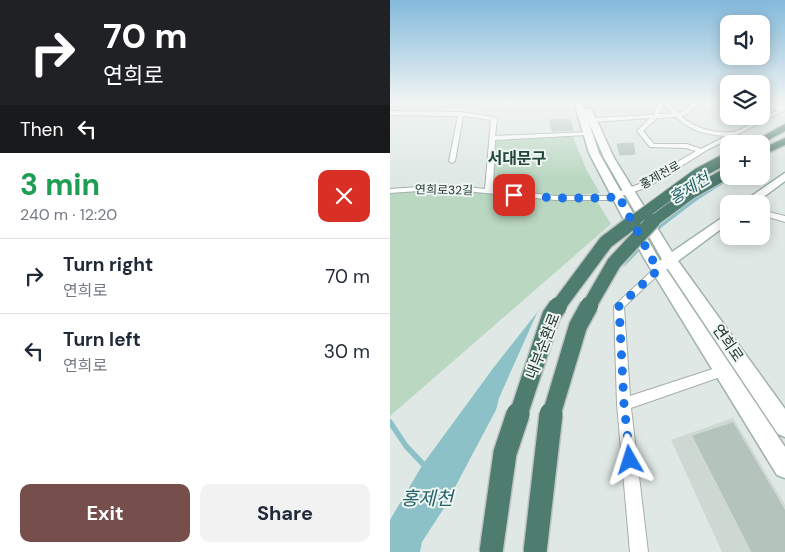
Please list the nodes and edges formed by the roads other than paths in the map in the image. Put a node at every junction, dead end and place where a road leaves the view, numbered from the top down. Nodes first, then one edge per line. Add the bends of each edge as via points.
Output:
1 (458, 128) edge
2 (493, 128) edge
3 (542, 128) dead end
4 (585, 128) edge
5 (595, 128) edge
6 (643, 128) edge
7 (695, 128) edge
8 (746, 128) edge
9 (784, 128) edge
10 (586, 132) junction
11 (734, 134) junction
12 (543, 135) junction
13 (770, 135) edge
14 (492, 138) junction
15 (785, 141) edge
16 (770, 148) edge
17 (701, 151) junction
18 (452, 161) dead end
19 (720, 162) edge
20 (785, 176) edge
21 (720, 177) edge
22 (390, 191) edge
23 (489, 192) junction
24 (759, 195) edge
25 (626, 197) junction
26 (770, 215) edge
27 (785, 219) edge
28 (720, 221) edge
29 (660, 258) junction
30 (722, 371) junction
31 (624, 404) junction
32 (785, 427) edge
33 (785, 468) edge
34 (491, 552) edge
35 (535, 552) edge
36 (639, 552) edge

1 - 18 street
2 - 14 street
3 - 12 street
4 - 10 main road, 연희로
5 - 25 main road, 연희로
6 - 17 street, 홍제천로 via 640,131 652,146 687,146
7 - 11 street
8 - 11 street, 홍제천로
9 - 13 highway
10 - 12 street
10 - 25 main road, 연희로 via 594,153
11 - 17 street, 홍제천로
12 - 14 street
14 - 23 street
15 - 16 highway
17 - 25 street, 홍제천로
19 - 34 highway, 내부순환로, bridge via 699,173 606,242 551,316 505,453
20 - 24 main road
21 - 35 highway, 내부순환로, bridge via 653,221 614,263 578,326 549,422
22 - 23 street, 연희로32길 via 446,187
23 - 25 street, 연희로32길 via 556,198
25 - 29 main road, 연희로, bridge
26 - 27 street
28 - 29 main road
29 - 30 main road, 연희로
29 - 31 street via 619,306
29 - 32 main road, 연희로
30 - 31 street, 연희로
30 - 33 main road, 연희로
31 - 36 street

